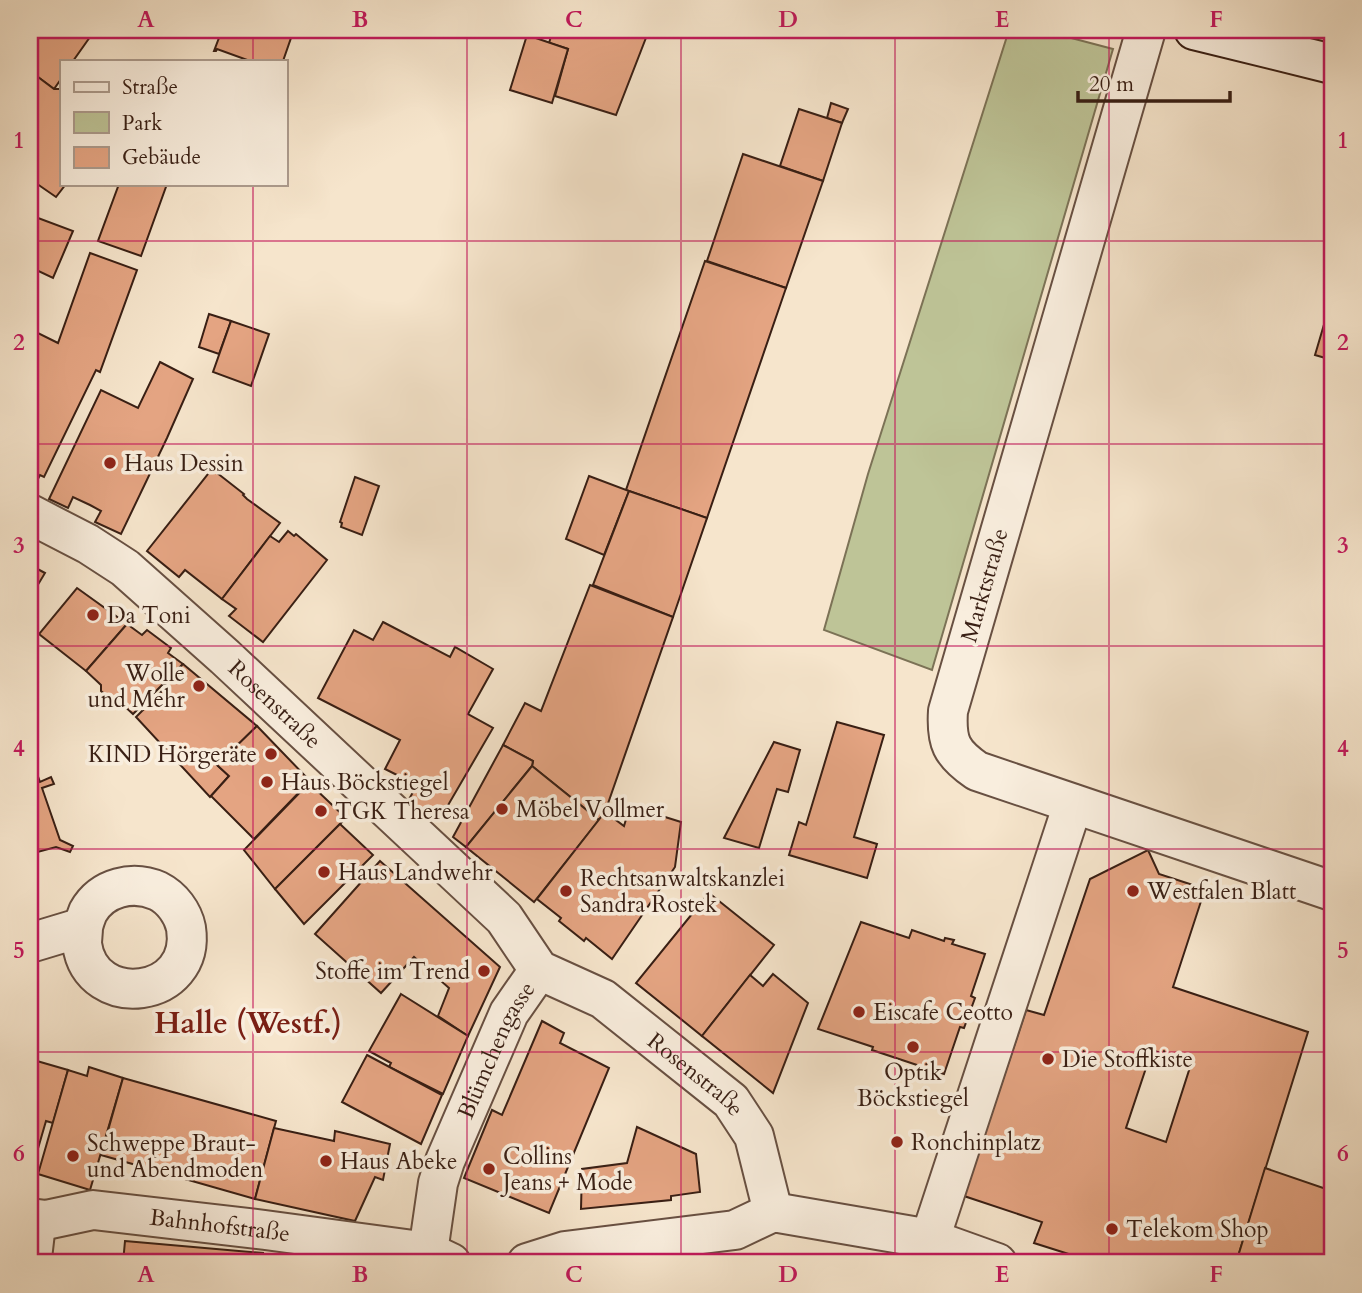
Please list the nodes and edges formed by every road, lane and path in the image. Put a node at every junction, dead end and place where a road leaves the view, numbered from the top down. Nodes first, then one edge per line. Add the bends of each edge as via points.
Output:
1 (1146, 30) edge
2 (1194, 30) edge
3 (1240, 35) edge
4 (1332, 64) edge
5 (30, 514) edge
6 (1073, 804) junction
7 (1332, 891) edge
8 (83, 928) dead end
9 (30, 943) edge
10 (539, 970) junction
11 (773, 1212) junction
12 (38, 1219) edge
13 (930, 1240) junction
14 (440, 1258) edge
15 (41, 1263) edge
16 (527, 1263) edge
17 (997, 1263) edge

1 - 6 street, Marktstraße via 948,711 951,746 962,761 977,771
2 - 3 street
3 - 4 street
5 - 10 street, Rosenstraße via 125,568 225,657 504,918
6 - 7 street, Marktstraße
6 - 13 street
8 - 9 street
10 - 11 street, Rosenstraße via 603,999 732,1101 754,1136
10 - 14 street, Blümchengasse via 509,1013 445,1161 438,1183
11 - 13 street
11 - 16 street via 735,1230 565,1251
12 - 14 street, Bahnhofstraße via 93,1210 265,1230
12 - 15 lane
13 - 17 street

